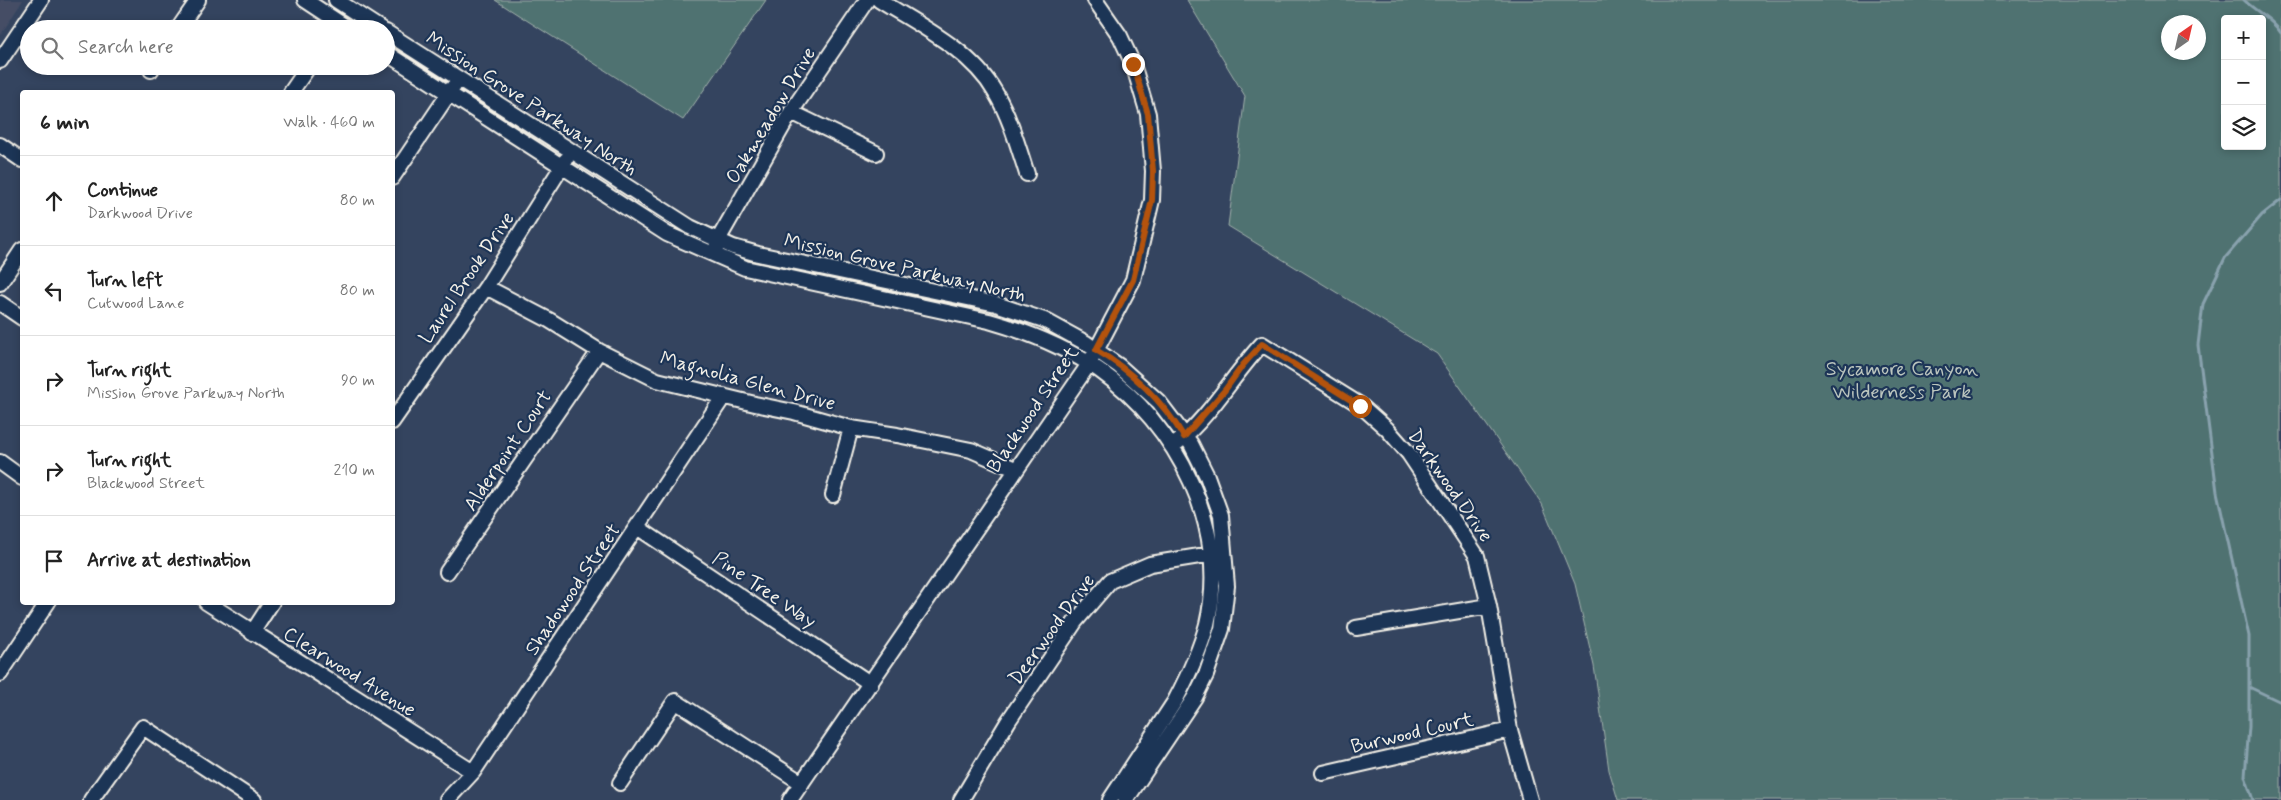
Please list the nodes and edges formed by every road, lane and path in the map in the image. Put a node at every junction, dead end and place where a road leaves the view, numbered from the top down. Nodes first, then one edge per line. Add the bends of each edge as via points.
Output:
1 (40, 0) edge
2 (198, 0) edge
3 (305, 0) edge
4 (867, 0) edge
5 (879, 0) edge
6 (1095, 0) edge
7 (341, 4) edge
8 (27, 20) edge
9 (184, 20) edge
10 (332, 20) edge
11 (340, 20) edge
12 (367, 20) edge
13 (20, 30) edge
14 (395, 38) edge
15 (395, 59) edge
16 (0, 61) edge
17 (303, 75) edge
18 (458, 79) junction
19 (292, 90) edge
20 (450, 93) junction
21 (791, 112) junction
22 (0, 145) edge
23 (571, 152) junction
24 (876, 153) dead end
25 (20, 159) edge
26 (562, 166) junction
27 (395, 174) edge
28 (1027, 174) dead end
29 (718, 240) junction
30 (20, 253) edge
31 (715, 255) junction
32 (0, 284) edge
33 (486, 287) junction
34 (0, 303) edge
35 (20, 317) edge
36 (1096, 350) junction
37 (599, 351) junction
38 (1088, 364) junction
39 (724, 396) junction
40 (395, 418) edge
41 (851, 428) junction
42 (1184, 437) junction
43 (1172, 446) junction
44 (0, 462) edge
45 (1015, 469) junction
46 (20, 477) edge
47 (833, 495) dead end
48 (637, 527) junction
49 (1217, 553) junction
50 (447, 572) dead end
51 (46, 605) edge
52 (210, 605) edge
53 (270, 605) edge
54 (1489, 606) junction
55 (1356, 628) dead end
56 (252, 633) junction
57 (0, 674) edge
58 (871, 684) junction
59 (1510, 730) junction
60 (473, 772) junction
61 (1323, 773) dead end
62 (620, 783) dead end
63 (802, 783) junction
64 (92, 798) edge
65 (1119, 798) edge
66 (254, 800) edge
67 (447, 800) edge
68 (790, 800) edge
69 (961, 800) edge
70 (1530, 800) edge

1 - 8 street
2 - 9 street
3 - 10 street
4 - 21 street, Oakmeadow Drive
5 - 28 street via 954,48 976,67 995,90 1007,113
6 - 36 street, Blackwood Street via 1120,36 1133,64 1148,114 1153,171 1152,200 1133,280
7 - 11 street
7 - 12 street
13 - 16 street
14 - 18 street, Mission Grove Parkway North
15 - 20 street, Mission Grove Parkway North
17 - 19 street
18 - 20 street
18 - 23 street, Mission Grove Parkway North
20 - 26 street, Mission Grove Parkway North
20 - 27 street
21 - 24 street
21 - 29 street, Oakmeadow Drive
22 - 25 street
23 - 26 street, Laurel Brook Drive
23 - 29 street, Mission Grove Parkway North via 671,217
26 - 31 street, Mission Grove Parkway North via 667,234 688,246
26 - 33 street, Laurel Brook Drive
29 - 31 street, Oakmeadow Drive
29 - 36 street, Mission Grove Parkway North via 780,259 996,304 1044,320
30 - 32 street
31 - 38 street, Mission Grove Parkway North via 745,268 989,321 1044,340
33 - 37 street, Magnolia Glen Drive
33 - 40 street, Laurel Brook Drive
34 - 35 street
36 - 38 street, Blackwood Street
36 - 42 street, Mission Grove Parkway North via 1159,402
37 - 39 street, Magnolia Glen Drive via 657,380
37 - 50 street, Alderpoint Court
38 - 43 street, Mission Grove Parkway North via 1125,392
38 - 45 street, Blackwood Street
39 - 41 street, Magnolia Glen Drive
39 - 48 street, Shadowood Street
41 - 45 street, Magnolia Glen Drive via 971,450
41 - 47 street
42 - 43 street
42 - 49 street, Mission Grove Parkway North via 1197,455 1221,515
42 - 54 street, Darkwood Drive via 1262,344 1360,406 1387,429 1408,454 1477,556
43 - 49 street, Mission Grove Parkway North via 1189,475 1208,536
44 - 46 street
45 - 58 street, Blackwood Street
48 - 58 street, Pine Tree Way
48 - 60 street, Shadowood Street
49 - 65 street, Mission Grove Parkway North via 1227,586 1222,629 1212,659 1195,696
49 - 69 street, Deerwood Drive via 1150,564 1110,581 1070,630 1009,720
51 - 57 street
52 - 56 street, Clearwood Avenue
53 - 56 street
54 - 55 street
54 - 59 street, Darkwood Drive
56 - 60 street, Clearwood Avenue
58 - 63 street, Blackwood Street
59 - 61 street, Burwood Court
59 - 70 street, Darkwood Drive
60 - 67 street, Shadowood Street
62 - 63 street via 675,701
63 - 68 street, Blackwood Street
64 - 66 street via 143,727

